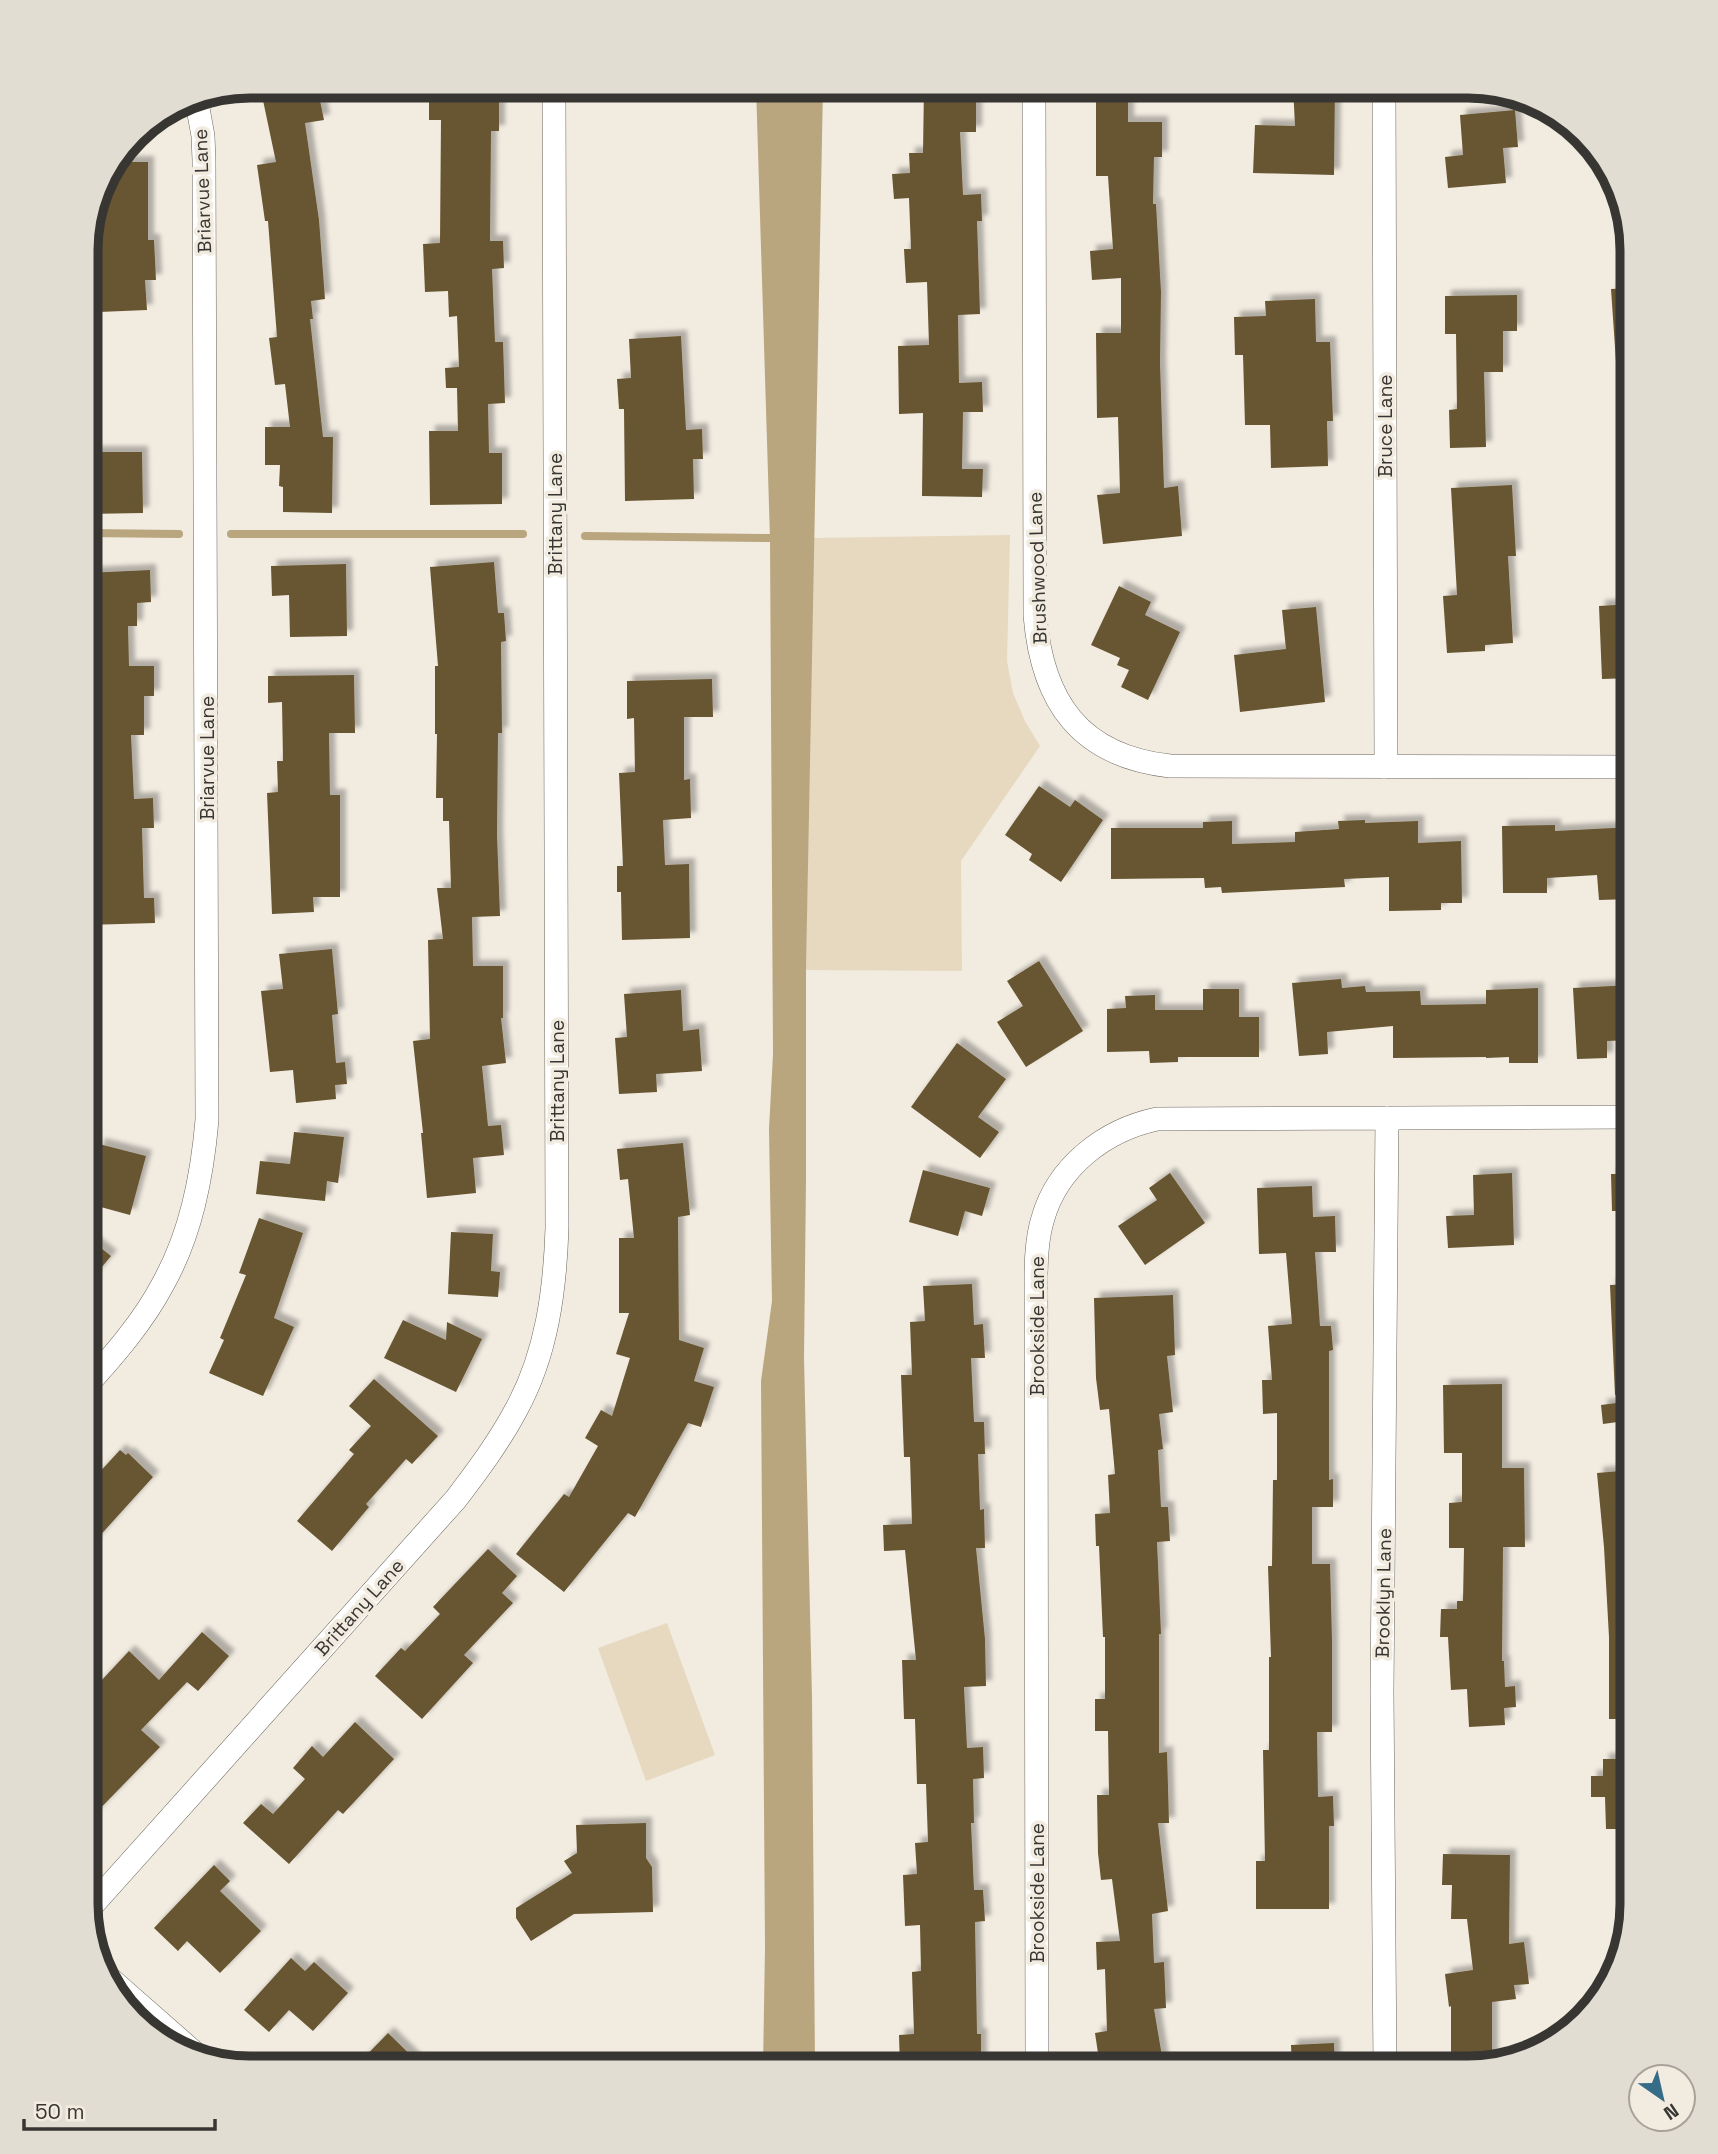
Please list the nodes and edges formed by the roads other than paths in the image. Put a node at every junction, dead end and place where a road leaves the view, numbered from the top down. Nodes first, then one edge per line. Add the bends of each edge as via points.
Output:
1 (554, 98) edge
2 (1034, 98) edge
3 (1384, 98) edge
4 (198, 108) edge
5 (1385, 767) junction
6 (1620, 767) edge
7 (1620, 1117) edge
8 (1387, 1118) junction
9 (98, 1371) edge
10 (98, 1899) edge
11 (131, 1997) edge
12 (173, 2034) edge
13 (1037, 2056) edge
14 (1385, 2056) edge

1 - 10 street, Brittany Lane via 557,1228 554,1280 542,1344 517,1408 456,1499
2 - 5 street, Brushwood Lane via 1034,591 1037,640 1053,692 1063,710 1090,737 1117,754 1149,764
3 - 5 street, Bruce Lane
4 - 9 street, Briarvue Lane via 204,174 207,1121 202,1170 174,1262 138,1323
5 - 6 street, Brushwood Lane
7 - 8 street, Brookside Lane
8 - 13 street, Brookside Lane via 1142,1122 1087,1152 1065,1175 1043,1217 1036,1277
8 - 14 street, Brooklyn Lane via 1382,1692
11 - 12 street

